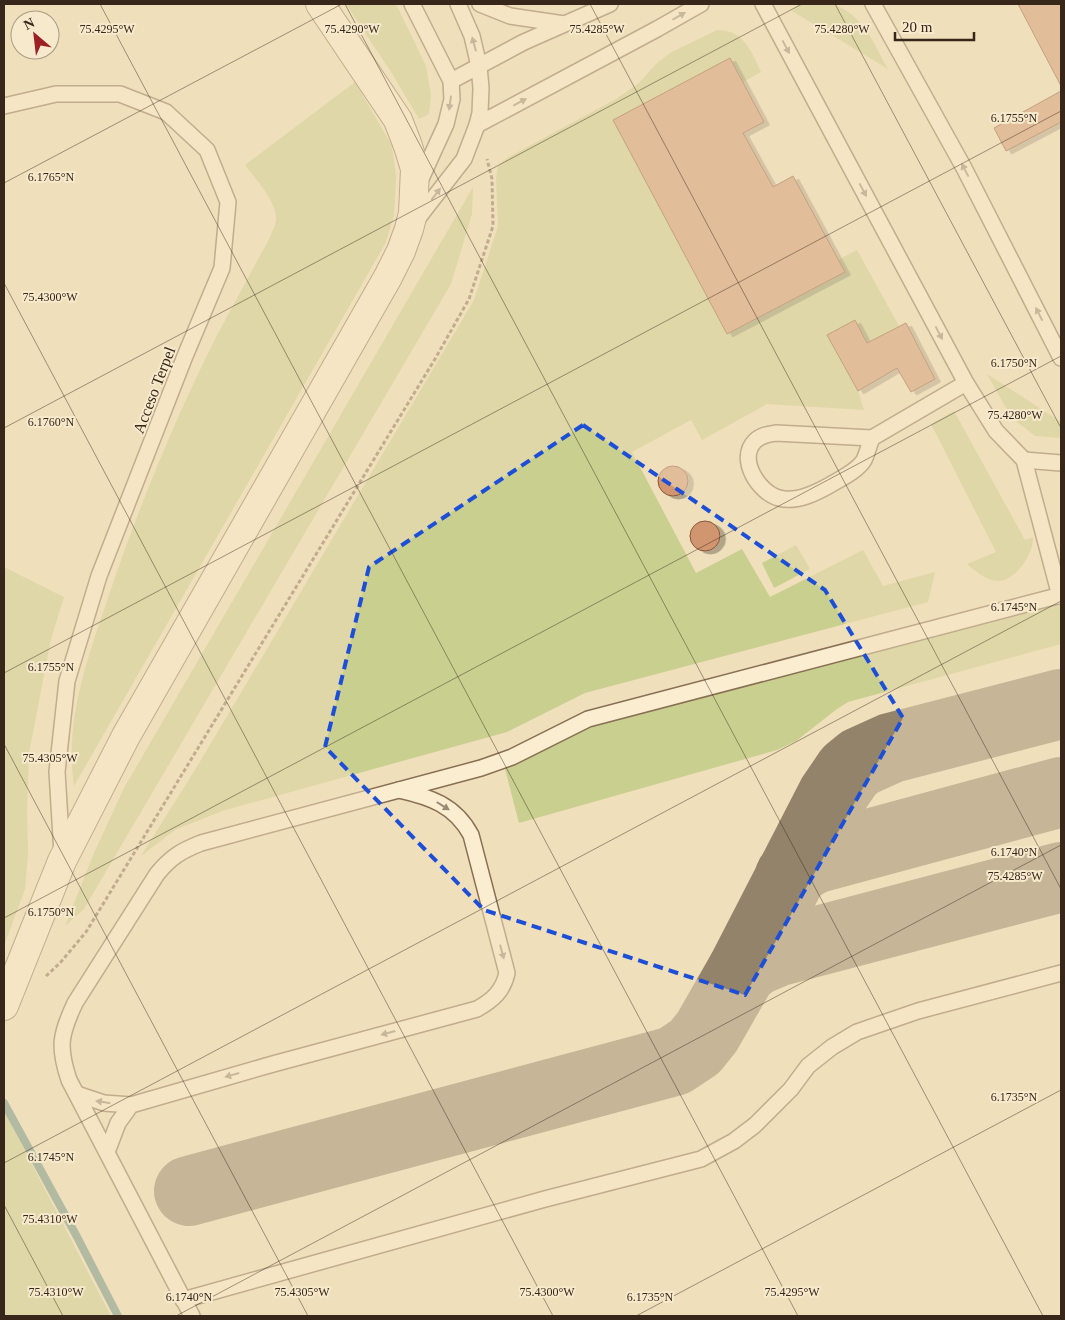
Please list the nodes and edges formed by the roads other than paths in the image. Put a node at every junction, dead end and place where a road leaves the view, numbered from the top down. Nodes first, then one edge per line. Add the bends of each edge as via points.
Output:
1 (320, 4) edge
2 (412, 4) edge
3 (458, 4) edge
4 (480, 4) edge
5 (610, 4) edge
6 (700, 4) edge
7 (763, 4) edge
8 (873, 4) edge
9 (586, 9) edge
10 (564, 24) junction
11 (480, 66) junction
12 (451, 81) junction
13 (4, 106) edge
14 (478, 125) junction
15 (415, 191) junction
16 (409, 229) junction
17 (1061, 358) edge
18 (966, 383) junction
19 (872, 438) junction
20 (1024, 460) junction
21 (1061, 463) edge
22 (1060, 595) edge
23 (398, 790) junction
24 (62, 861) junction
25 (1061, 973) edge
26 (4, 1006) edge
27 (76, 1094) junction
28 (131, 1105) junction
29 (107, 1152) junction
30 (183, 1300) junction
31 (192, 1316) edge

1 - 15 street via 398,120 415,168
2 - 12 lane
11 -> 3 lane
4 - 10 lane via 510,16
5 - 9 lane
14 -> 6 lane
7 -> 18 lane
17 -> 8 lane via 964,168
9 - 10 lane
10 - 11 lane
11 - 12 lane
11 - 14 lane
12 -> 15 lane via 452,98 446,124
13 - 24 lane, Acceso Terpel via 56,94 120,94 166,112 207,150 228,202 222,268 99,576 67,681 57,772
16 -> 14 lane via 464,159
15 - 16 street
16 - 24 street via 388,277 126,736
18 - 19 lane
18 - 20 lane via 996,431
19 - 19 lane via 776,433 763,436 754,441 750,450 751,471 768,494 780,499 807,496 852,472 864,460
20 - 21 lane
20 - 22 lane
22 - 23 lane via 588,719 512,758
23 - 27 lane via 201,843 170,859 157,874 75,1003 64,1026 61,1043 63,1061
23 -> 28 lane via 439,802 465,823 471,835 507,973 498,994 477,1009
24 - 26 street
25 - 30 lane via 918,1011 857,1032 808,1066 791,1089 755,1125 701,1159
28 -> 27 lane via 104,1103
27 - 29 lane
28 - 29 lane via 118,1123
29 - 30 lane
30 - 31 lane

